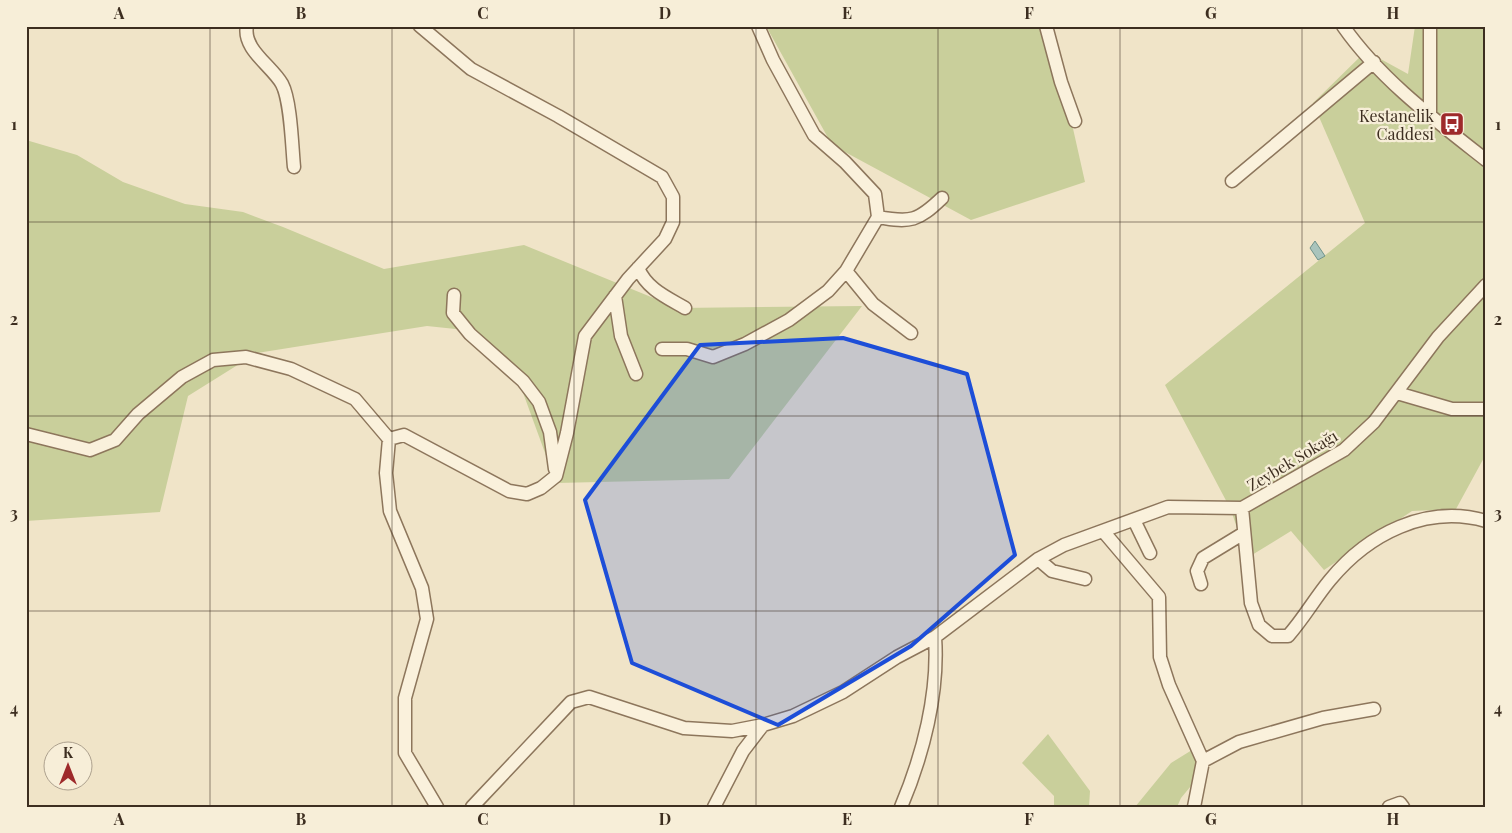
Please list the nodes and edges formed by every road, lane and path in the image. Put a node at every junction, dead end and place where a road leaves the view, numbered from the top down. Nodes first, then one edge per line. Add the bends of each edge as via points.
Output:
1 (248, 26) edge
2 (420, 26) edge
3 (758, 26) edge
4 (1046, 26) edge
5 (1343, 26) edge
6 (1430, 26) edge
7 (1374, 62) junction
8 (1430, 116) junction
9 (1076, 121) dead end
10 (1486, 160) edge
11 (294, 168) dead end
12 (1232, 181) dead end
13 (942, 198) dead end
14 (878, 217) junction
15 (638, 268) junction
16 (846, 271) junction
17 (1486, 285) edge
18 (454, 295) dead end
19 (615, 296) junction
20 (685, 308) dead end
21 (911, 333) dead end
22 (662, 349) dead end
23 (636, 374) dead end
24 (1397, 393) junction
25 (1486, 409) edge
26 (26, 434) edge
27 (389, 438) junction
28 (556, 476) junction
29 (1242, 508) junction
30 (1134, 520) junction
31 (1486, 521) edge
32 (1103, 531) junction
33 (1244, 534) junction
34 (1150, 553) dead end
35 (1038, 559) junction
36 (1085, 579) dead end
37 (1201, 584) dead end
38 (934, 637) junction
39 (1374, 709) dead end
40 (763, 726) junction
41 (1204, 761) junction
42 (437, 807) edge
43 (472, 807) edge
44 (714, 807) edge
45 (902, 807) edge
46 (1194, 807) edge
47 (1389, 807) edge
48 (1403, 807) edge

1 - 11 street via 253,52 268,64 283,85
2 - 15 street via 471,69 584,130 662,177 673,197 673,222 666,239
3 - 14 street via 814,135 876,194
4 - 9 street via 1061,82
5 - 7 street
6 - 8 street
7 - 8 street
7 - 12 street
8 - 10 street
13 - 14 street via 924,216 901,221
14 - 16 street
15 - 19 street
15 - 20 street via 653,289
16 - 21 street via 872,304
16 - 22 street via 828,291 789,320 745,344 713,357 687,350
17 - 24 street, Zeybek Sokağı via 1438,337
18 - 28 street via 453,313 470,334 523,381 539,402 550,432
19 - 23 street via 621,336
19 - 28 street via 585,336
24 - 25 street via 1452,409
24 - 29 street, Zeybek Sokağı via 1374,422 1344,450
26 - 27 street via 90,450 115,440 138,414 182,377 214,360 246,357 291,369 356,399
27 - 28 street via 404,435 509,491 527,494
27 - 42 street via 386,473 390,511 422,588 427,620 404,698 406,753
29 - 30 street, Zeybek Sokağı via 1168,507
29 - 33 street
30 - 32 street, Zeybek Sokağı
30 - 34 street
31 - 33 street via 1469,516 1444,515 1412,521 1391,530 1359,551 1329,580 1288,636 1272,636 1259,625 1251,603
32 - 35 street, Zeybek Sokağı via 1064,545
32 - 41 street via 1159,597 1160,657 1169,685
33 - 37 street via 1204,558 1197,571
35 - 36 street via 1052,571
35 - 38 street, Zeybek Sokağı
38 - 40 street, Zeybek Sokağı via 843,692 793,716
38 - 45 street via 937,665 926,728 913,780
39 - 41 street via 1323,718 1239,742
40 - 43 street, Zeybek Sokağı via 732,731 684,728 589,697 571,702
40 - 44 street via 743,751
41 - 46 street
47 - 48 street via 1400,803

